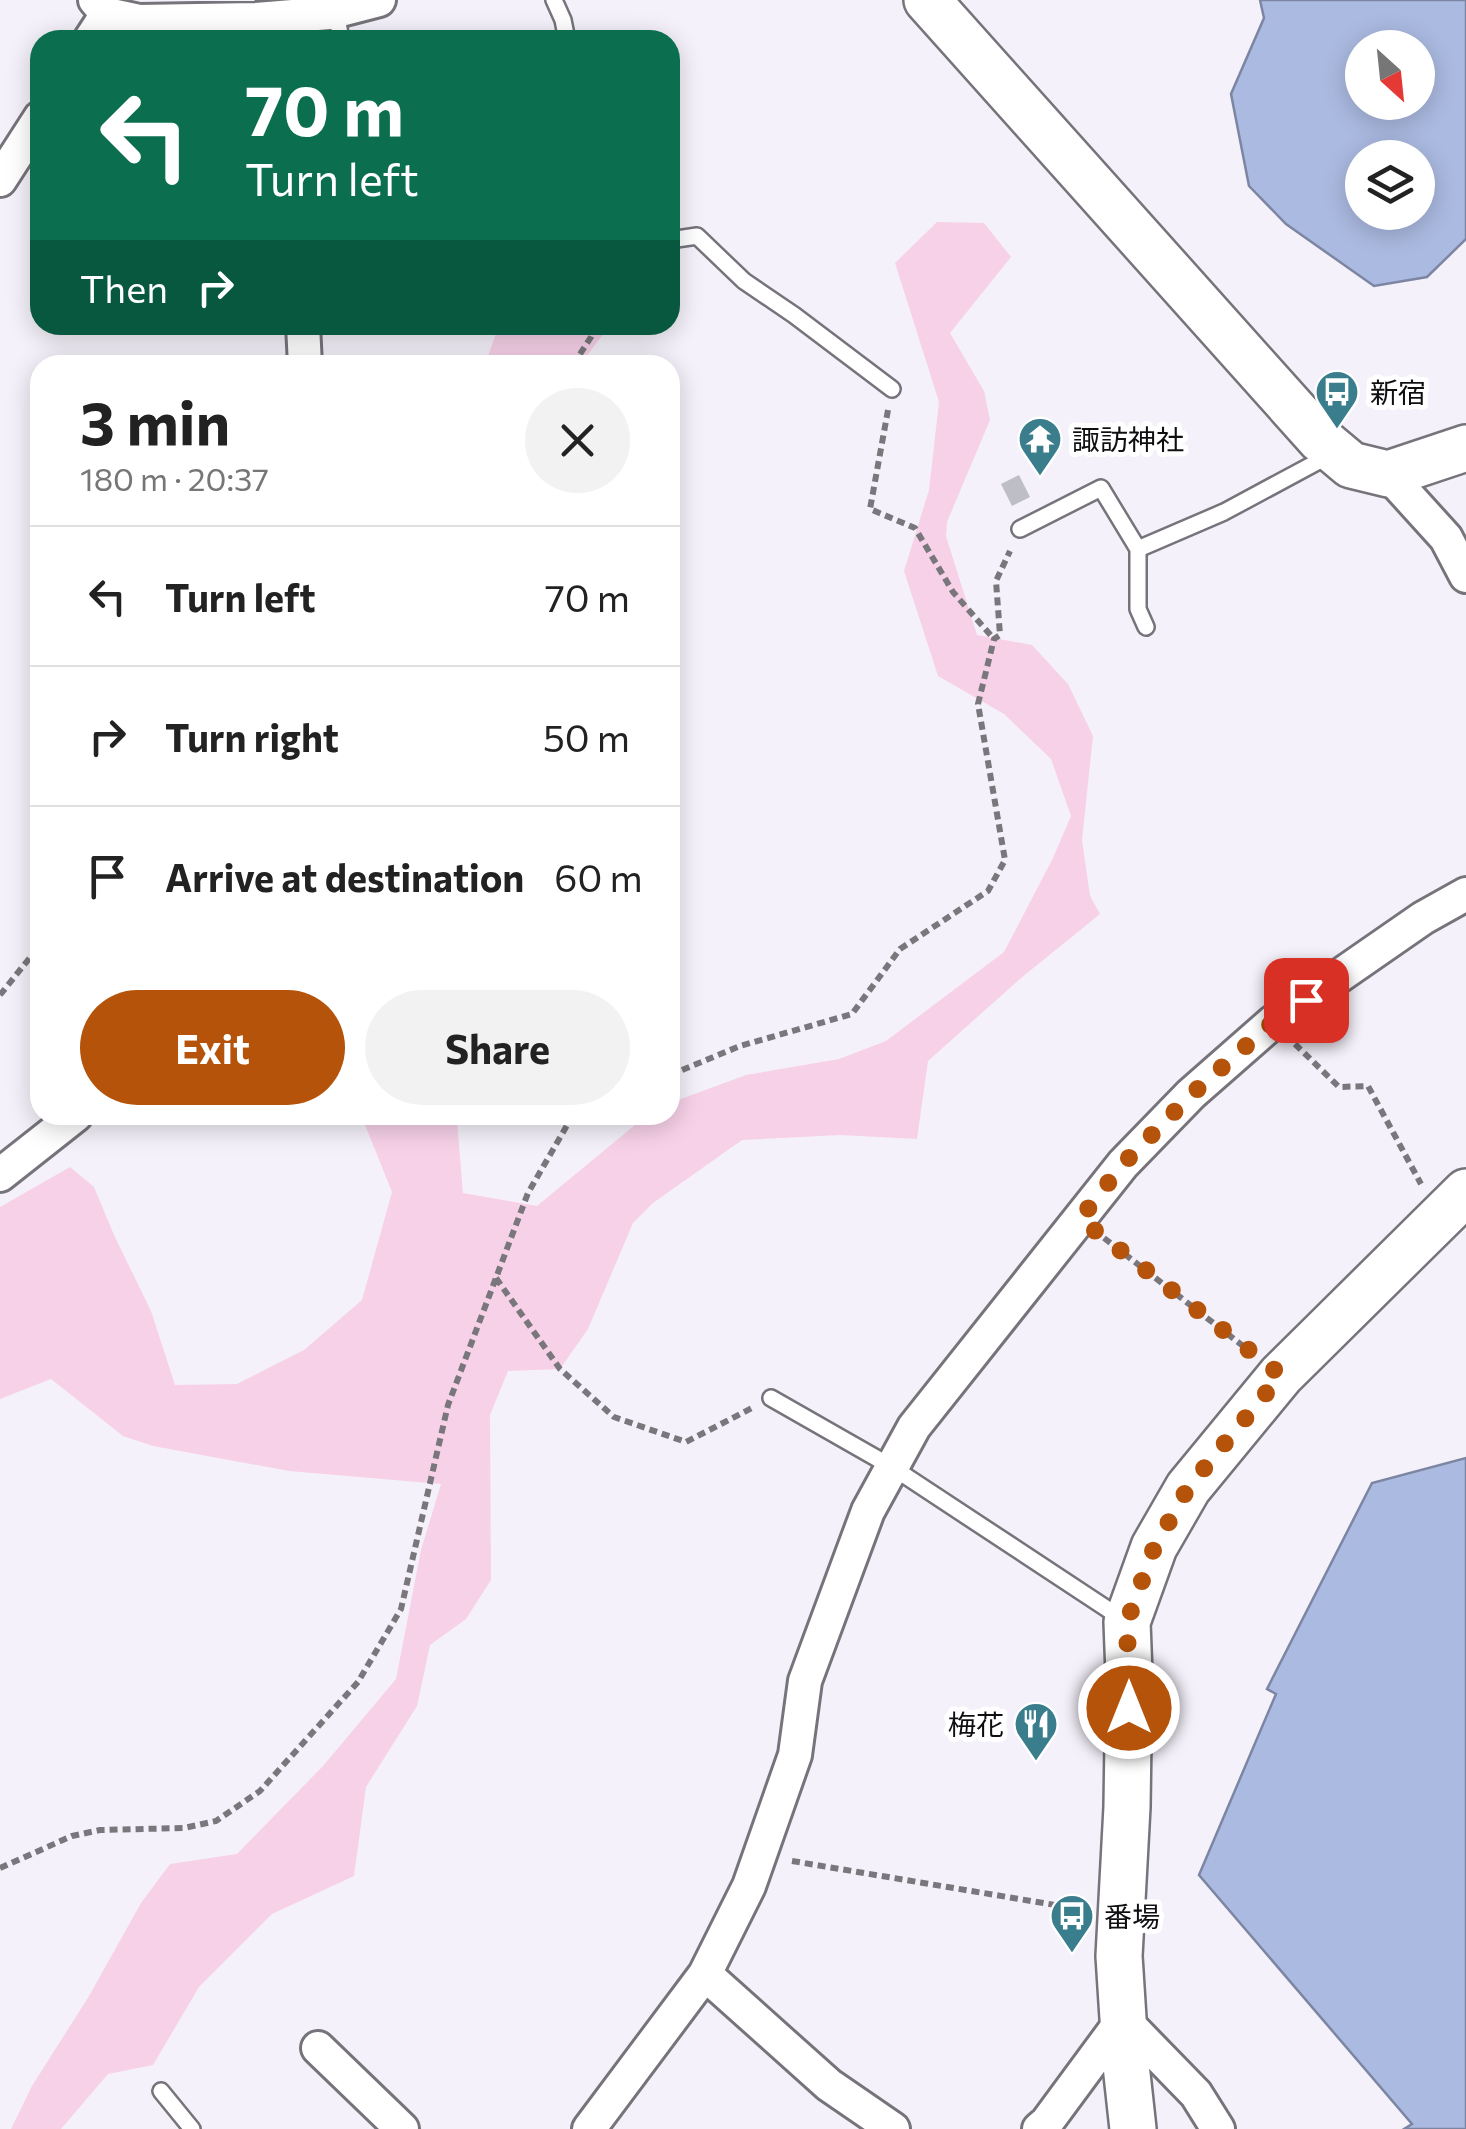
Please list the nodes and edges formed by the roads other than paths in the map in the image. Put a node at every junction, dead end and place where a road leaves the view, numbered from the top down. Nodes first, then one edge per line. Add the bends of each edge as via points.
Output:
1 (379, 0) edge
2 (554, 0) edge
3 (927, 0) edge
4 (97, 18) edge
5 (339, 26) edge
6 (566, 30) edge
7 (30, 134) edge
8 (0, 180) edge
9 (680, 238) edge
10 (892, 389) road end
11 (1466, 448) edge
12 (1336, 452) junction
13 (1388, 474) junction
14 (1020, 529) road end
15 (1138, 549) junction
16 (1466, 576) edge
17 (1146, 627) dead end
18 (1466, 894) edge
19 (64, 1125) edge
20 (0, 1176) edge
21 (1453, 1204) edge
22 (772, 1398) road end
23 (892, 1467) junction
24 (1127, 1622) junction
25 (705, 1974) junction
26 (1123, 2019) junction
27 (318, 2048) dead end
28 (161, 2091) dead end
29 (192, 2129) edge
30 (402, 2129) edge
31 (590, 2129) edge
32 (893, 2129) edge
33 (1039, 2129) edge
34 (1133, 2129) edge
35 (1218, 2129) edge

1 - 5 street
2 - 6 lane
3 - 12 street
4 - 5 street
7 - 8 street
9 - 10 lane via 696,236 744,281
11 - 13 street
12 - 13 street via 1352,465
12 - 15 lane
13 - 16 street via 1446,538
14 - 15 lane via 1101,488
15 - 17 lane via 1138,609
18 - 23 street via 1273,1022 1178,1108 1123,1164 914,1427
19 - 20 street
21 - 24 street via 1281,1375 1188,1488 1154,1548
22 - 23 lane
23 - 24 lane
23 - 25 street via 868,1511 805,1681 795,1755 749,1886
24 - 26 street
25 - 31 street
25 - 32 street via 829,2085
26 - 33 street
26 - 34 street
26 - 35 street via 1196,2094
27 - 30 street
28 - 29 lane

